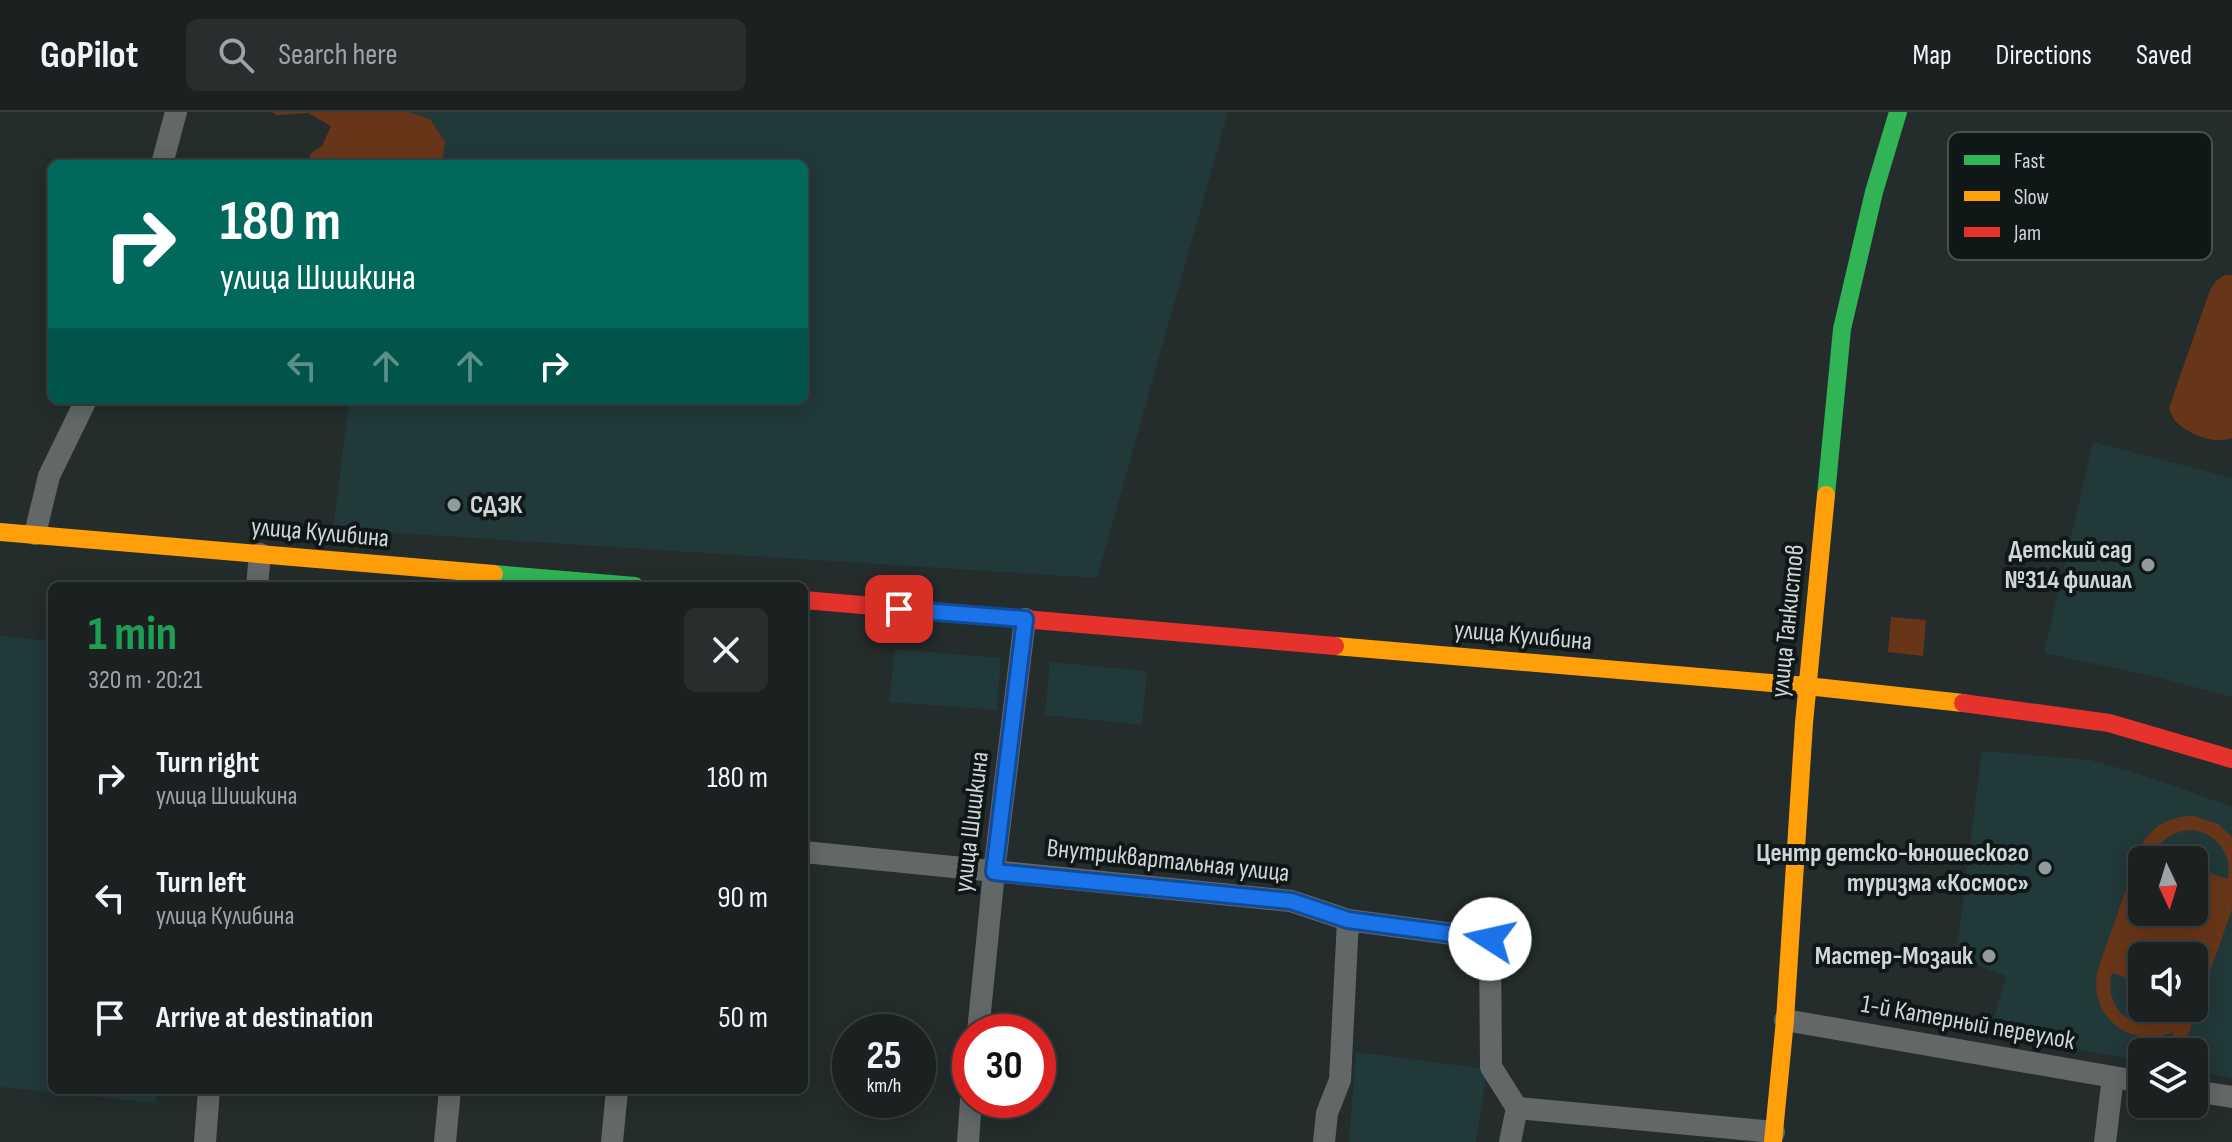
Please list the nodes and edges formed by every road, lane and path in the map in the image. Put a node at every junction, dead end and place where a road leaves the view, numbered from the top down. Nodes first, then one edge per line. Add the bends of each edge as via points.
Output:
1 (176, 112) edge
2 (1898, 112) edge
3 (163, 160) edge
4 (84, 404) edge
5 (0, 532) edge
6 (35, 534) junction
7 (260, 554) junction
8 (257, 582) edge
9 (588, 582) edge
10 (808, 600) edge
11 (1025, 619) junction
12 (1807, 686) junction
13 (2232, 759) edge
14 (808, 852) edge
15 (994, 872) junction
16 (1348, 920) junction
17 (980, 1014) edge
18 (1785, 1020) junction
19 (2113, 1077) junction
20 (2128, 1080) edge
21 (2208, 1093) edge
22 (209, 1094) edge
23 (450, 1094) edge
24 (617, 1094) edge
25 (2232, 1097) edge
26 (1517, 1108) junction
27 (970, 1118) edge
28 (1774, 1137) edge
29 (205, 1142) edge
30 (445, 1142) edge
31 (612, 1142) edge
32 (968, 1142) edge
33 (1324, 1142) edge
34 (1510, 1142) edge
35 (2105, 1142) edge

1 - 3 street
2 - 12 main road, улица Танкистов via 1842,329
4 - 6 street via 49,476
5 - 6 main road, улица Кулибина
6 - 7 main road, улица Кулибина
7 - 8 street
7 - 9 main road, улица Кулибина
10 - 11 main road, улица Кулибина
11 - 12 main road, улица Кулибина
11 - 15 street, улица Шишкина
12 - 13 main road, улица Кулибина via 2109,723
12 - 18 main road, улица Танкистов
14 - 15 street, Внутриквартальная улица
15 - 16 street, Внутриквартальная улица via 1291,901
15 - 17 street, улица Шишкина
16 - 26 street, Внутриквартальная улица via 1490,939 1491,1067
16 - 33 street via 1340,1080 1327,1113
18 - 19 street, 1-й Катерный переулок
18 - 28 main road, улица Танкистов
19 - 20 street, 1-й Катерный переулок
19 - 35 street
21 - 25 street
22 - 29 street
23 - 30 street
24 - 31 street
26 - 28 street
26 - 34 street
27 - 32 street

